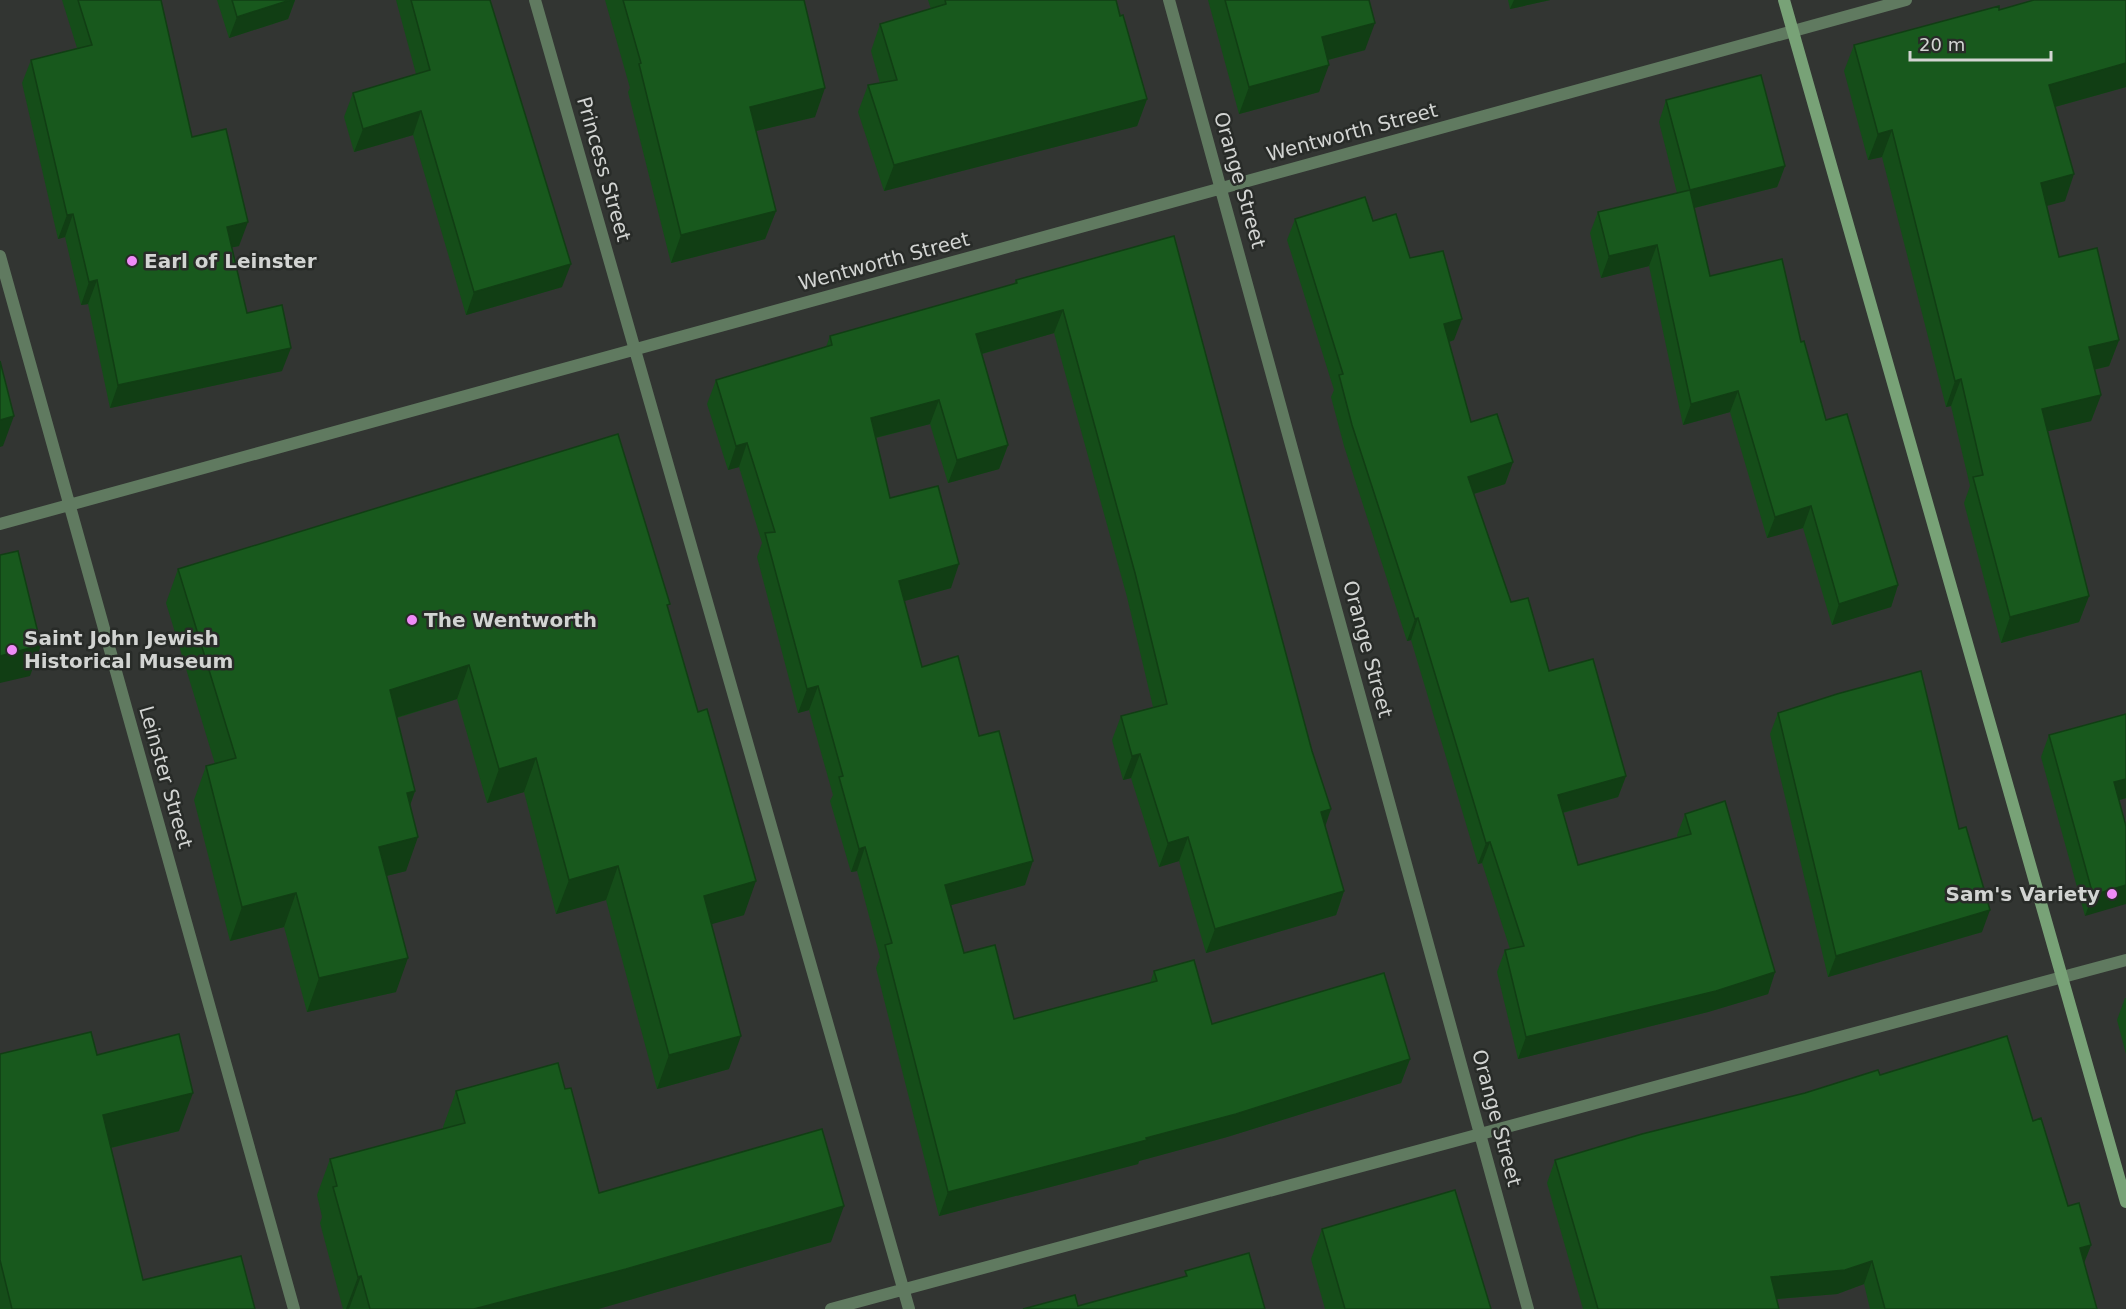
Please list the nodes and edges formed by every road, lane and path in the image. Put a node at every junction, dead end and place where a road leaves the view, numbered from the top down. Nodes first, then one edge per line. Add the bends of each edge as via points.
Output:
1 (535, 0) edge
2 (1168, 0) edge
3 (1784, 0) edge
4 (1906, 0) edge
5 (1793, 31) junction
6 (1222, 188) junction
7 (0, 256) edge
8 (635, 350) junction
9 (70, 505) junction
10 (0, 524) edge
11 (2126, 960) edge
12 (2062, 977) junction
13 (1481, 1134) junction
14 (2126, 1202) edge
15 (903, 1288) junction
16 (294, 1309) edge
17 (831, 1309) edge
18 (909, 1309) edge
19 (1528, 1309) edge

1 - 8 street, Princess Street
2 - 6 street, Orange Street
3 - 5 street
4 - 5 street, Wentworth Street
5 - 6 street, Wentworth Street
5 - 12 street
6 - 8 street, Wentworth Street
6 - 13 street, Orange Street
7 - 9 street, Leinster Street
8 - 9 street, Wentworth Street
8 - 15 street, Princess Street
9 - 10 street, Wentworth Street
9 - 16 street, Leinster Street
11 - 12 street
12 - 13 street
12 - 14 street
13 - 15 street
13 - 19 street, Orange Street
15 - 17 street
15 - 18 street, Princess Street

